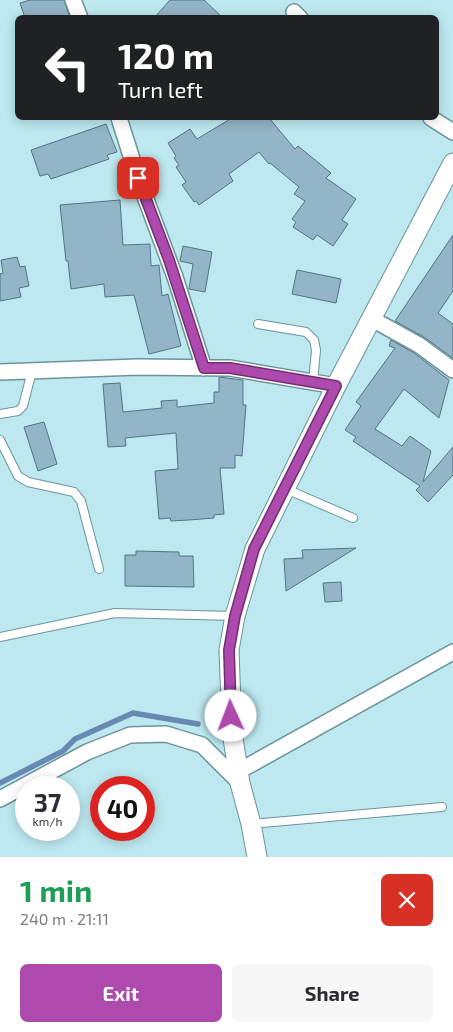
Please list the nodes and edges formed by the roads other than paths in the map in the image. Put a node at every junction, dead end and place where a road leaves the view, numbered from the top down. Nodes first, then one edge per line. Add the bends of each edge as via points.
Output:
1 (73, 0) edge
2 (79, 15) edge
3 (120, 120) edge
4 (434, 120) edge
5 (453, 132) edge
6 (453, 163) edge
7 (372, 319) junction
8 (258, 324) dead end
9 (204, 368) junction
10 (32, 370) junction
11 (453, 370) edge
12 (0, 372) edge
13 (313, 382) junction
14 (336, 386) junction
15 (0, 414) edge
16 (0, 440) edge
17 (284, 488) junction
18 (353, 518) dead end
19 (100, 569) dead end
20 (235, 616) junction
21 (0, 637) edge
22 (453, 652) edge
23 (239, 777) junction
24 (0, 799) edge
25 (442, 807) dead end
26 (251, 824) junction
27 (257, 857) edge

1 - 2 street
3 - 9 street
4 - 5 street
6 - 7 street
7 - 11 street via 419,345
7 - 14 street
8 - 13 lane via 306,332 314,340
9 - 10 street
9 - 13 street via 230,368
10 - 12 street
10 - 15 lane via 23,406 18,411
13 - 14 street
14 - 17 street
16 - 19 lane via 18,476 28,482 74,492 78,497
17 - 18 lane
17 - 20 street via 254,549
20 - 21 lane via 115,613
20 - 23 street via 229,650 232,732
22 - 23 street
23 - 24 street via 202,745 166,734 130,735 87,752
23 - 26 street
25 - 26 lane
26 - 27 street

